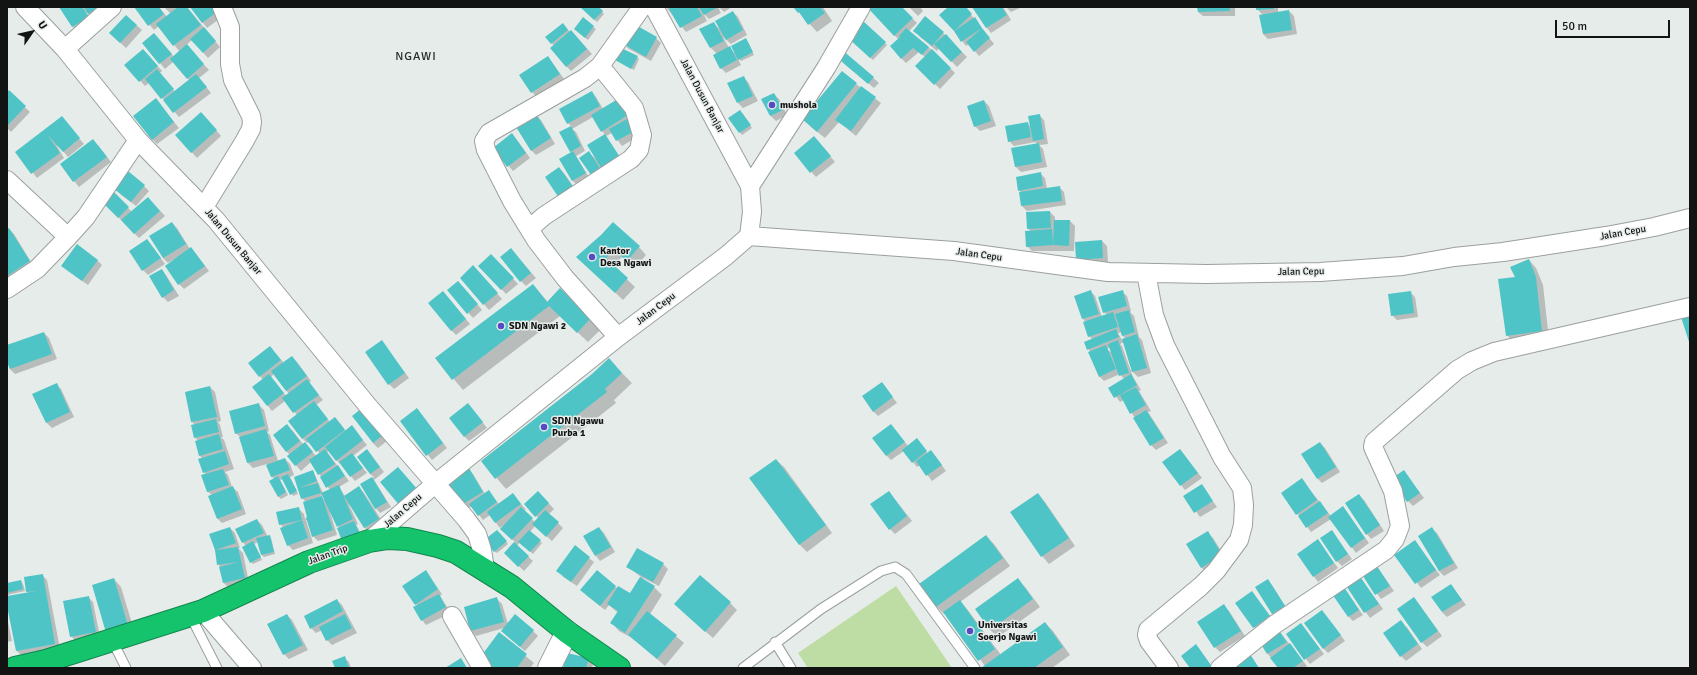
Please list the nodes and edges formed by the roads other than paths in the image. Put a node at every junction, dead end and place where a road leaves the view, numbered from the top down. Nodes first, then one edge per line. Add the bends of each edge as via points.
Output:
1 (25, 7) edge
2 (112, 7) edge
3 (222, 7) edge
4 (642, 7) edge
5 (654, 7) edge
6 (861, 7) edge
7 (65, 49) junction
8 (600, 66) junction
9 (138, 140) junction
10 (7, 180) edge
11 (750, 186) junction
12 (204, 207) junction
13 (1690, 218) edge
14 (529, 229) junction
15 (749, 236) junction
16 (68, 237) junction
17 (1146, 273) junction
18 (7, 289) edge
19 (1690, 307) edge
20 (618, 337) junction
21 (435, 484) junction
22 (369, 540) junction
23 (485, 569) junction
24 (196, 613) junction
25 (452, 616) dead end
26 (567, 632) junction
27 (112, 640) junction
28 (776, 642) junction
29 (15, 668) edge
30 (126, 668) edge
31 (217, 668) edge
32 (252, 668) edge
33 (482, 668) edge
34 (549, 668) edge
35 (619, 668) edge
36 (743, 668) edge
37 (792, 668) edge
38 (976, 668) edge
39 (1169, 668) edge
40 (1220, 668) edge

1 - 7 street, Jalan Dusun Banjar
2 - 7 street
3 - 12 street via 230,26 230,64 233,80 252,122 244,142
4 - 8 street
5 - 11 street, Jalan Dusun Banjar
6 - 11 street via 826,68
7 - 9 street, Jalan Dusun Banjar
8 - 14 street via 634,108 642,135 639,150 631,159 544,216
8 - 14 street via 585,78 489,133 484,141 512,201
9 - 12 street, Jalan Dusun Banjar
9 - 16 street via 86,217
10 - 16 street
11 - 15 street via 752,212
12 - 21 street, Jalan Dusun Banjar
13 - 17 street, Jalan Cepu via 1606,236 1391,267 1320,272
14 - 20 street via 565,278
15 - 17 street, Jalan Cepu via 954,251 1108,272
15 - 20 street, Jalan Cepu
16 - 18 street via 37,269
17 - 39 street via 1154,315 1165,345 1222,457 1242,488 1244,505 1243,525 1238,540 1216,571 1148,630 1149,642
19 - 40 street via 1494,352 1457,370 1374,442 1373,446 1392,491 1400,526 1395,539 1386,550 1274,625
20 - 21 street, Jalan Cepu
21 - 22 street, Jalan Cepu
21 - 23 street, Jalan Dusun Banjar via 477,534
22 - 23 highway, Jalan Trip via 407,539 438,546 456,552
22 - 24 highway, Jalan Trip via 309,562
23 - 26 highway, Jalan Trip via 512,587
24 - 27 highway, Jalan Trip
24 - 31 lane
24 - 32 street
25 - 33 street
26 - 34 main road
26 - 35 highway, Jalan Trip
27 - 29 highway, Jalan Trip
27 - 30 lane
28 - 36 lane
28 - 37 lane
28 - 38 lane via 821,609 881,571 895,567 906,574

